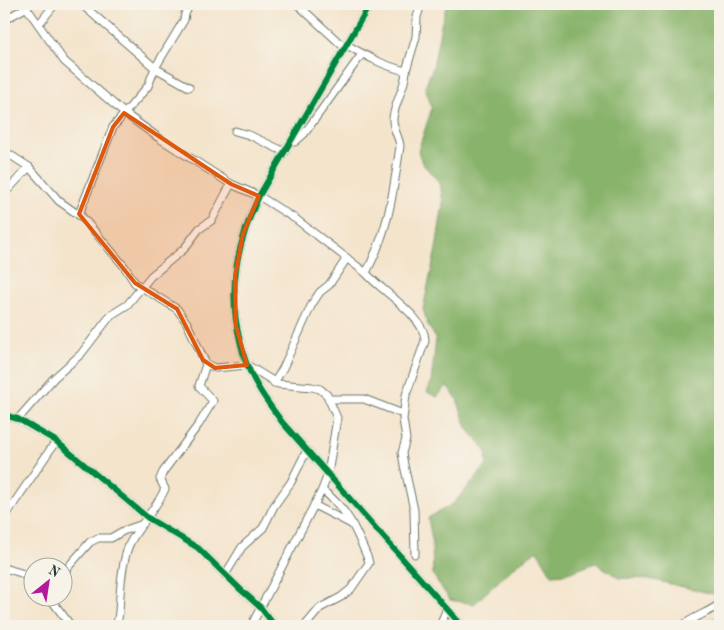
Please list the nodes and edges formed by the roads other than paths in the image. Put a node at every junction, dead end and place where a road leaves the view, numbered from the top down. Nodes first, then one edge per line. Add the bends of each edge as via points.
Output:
1 (54, 4) edge
2 (86, 4) edge
3 (296, 4) edge
4 (370, 4) edge
5 (421, 4) edge
6 (25, 5) edge
7 (187, 5) edge
8 (4, 20) edge
9 (39, 24) junction
10 (346, 46) junction
11 (362, 54) junction
12 (155, 68) junction
13 (406, 71) junction
14 (189, 87) dead end
15 (124, 113) junction
16 (235, 131) dead end
17 (291, 142) junction
18 (4, 151) edge
19 (285, 152) junction
20 (29, 167) junction
21 (232, 184) junction
22 (4, 194) edge
23 (259, 196) junction
24 (79, 214) junction
25 (347, 258) junction
26 (366, 273) junction
27 (140, 287) junction
28 (206, 364) junction
29 (247, 365) junction
30 (274, 383) junction
31 (328, 397) junction
32 (4, 414) edge
33 (404, 414) junction
34 (18, 419) junction
35 (56, 440) junction
36 (307, 450) junction
37 (328, 474) junction
38 (322, 490) junction
39 (314, 505) junction
40 (4, 518) edge
41 (146, 521) junction
42 (354, 525) junction
43 (415, 554) dead end
44 (72, 563) edge
45 (4, 568) edge
46 (22, 573) edge
47 (224, 575) junction
48 (720, 604) edge
49 (58, 608) edge
50 (261, 608) junction
51 (447, 609) junction
52 (71, 626) edge
53 (116, 626) edge
54 (252, 626) edge
55 (275, 626) edge
56 (305, 626) edge
57 (440, 626) edge
58 (462, 626) edge
59 (685, 626) edge

1 - 9 street
2 - 12 street via 86,8
3 - 10 street
4 - 10 street
5 - 13 street
6 - 8 street
6 - 9 street
7 - 12 street via 184,20
9 - 15 street via 69,65
10 - 11 street
10 - 17 street
11 - 13 street
11 - 17 street via 304,134
12 - 14 street
12 - 15 street via 148,86
13 - 26 street via 393,118 400,146 392,206
15 - 21 street
15 - 24 street via 113,127
16 - 19 street
17 - 19 street
18 - 20 street
19 - 23 street
20 - 22 street
20 - 24 street via 59,200
21 - 23 street
21 - 27 street via 212,220
23 - 25 street
23 - 29 street via 243,234 235,277 236,326
24 - 27 street
25 - 26 street
25 - 30 street via 312,304
26 - 33 street via 422,326 425,337 406,395
27 - 28 street via 177,309
27 - 34 street via 127,305 108,319 81,354 54,378
28 - 29 street via 215,368
28 - 41 street via 199,386 212,401 163,472 160,480 165,489
29 - 30 street
29 - 36 street via 268,403
30 - 31 street via 320,389
31 - 33 street via 364,399
31 - 37 street via 337,418
32 - 34 street
33 - 43 street via 406,439 402,453 414,510
34 - 35 street
35 - 40 street
35 - 41 street
36 - 37 street
36 - 47 street via 263,528 242,547
37 - 38 street
37 - 51 street
38 - 39 street
38 - 42 street via 336,500
39 - 42 street
39 - 50 street
41 - 44 street via 111,538 90,542
41 - 47 street via 198,548
41 - 53 street via 130,544
42 - 56 street via 368,566 352,589 320,608
45 - 46 street
47 - 50 street
48 - 59 street via 702,616 692,618
49 - 52 street
50 - 54 street
50 - 55 street
51 - 57 street
51 - 58 street

